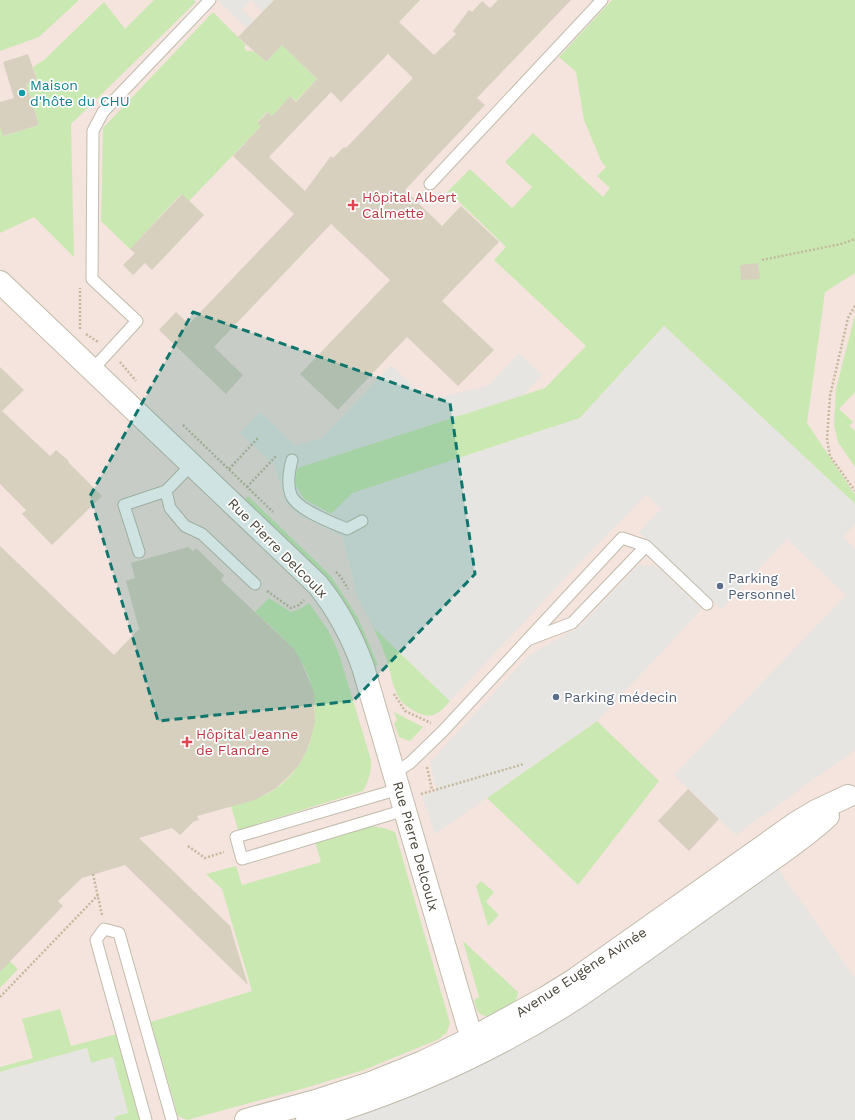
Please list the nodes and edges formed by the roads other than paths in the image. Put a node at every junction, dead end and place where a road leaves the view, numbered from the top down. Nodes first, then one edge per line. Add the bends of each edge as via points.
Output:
1 (210, 0) edge
2 (602, 0) edge
3 (430, 184) dead end
4 (2, 288) edge
5 (92, 369) junction
6 (292, 460) dead end
7 (192, 464) junction
8 (166, 491) junction
9 (362, 521) dead end
10 (646, 546) junction
11 (139, 552) dead end
12 (255, 584) dead end
13 (707, 604) dead end
14 (528, 640) junction
15 (396, 781) junction
16 (852, 793) edge
17 (405, 810) junction
18 (478, 1044) junction
19 (146, 1120) edge
20 (172, 1120) edge
21 (246, 1120) edge
22 (307, 1120) edge

1 - 5 lane via 103,112 93,131 92,279 137,322
2 - 3 lane
4 - 5 street, Rue Pierre Delcoulx
5 - 7 street, Rue Pierre Delcoulx
6 - 9 lane via 288,475 291,496 299,504 315,516 347,529
7 - 8 lane
7 - 15 street, Rue Pierre Delcoulx via 318,584 342,618 363,667
8 - 11 lane via 124,505
8 - 12 lane via 170,508 185,526 202,534
10 - 13 lane
10 - 14 lane via 572,623
10 - 14 lane via 622,538
14 - 15 lane via 410,763
15 - 17 street, Rue Pierre Delcoulx
15 - 17 lane via 236,837 242,859
16 - 18 street, Avenue Eugène Avinée via 796,823
17 - 18 street, Rue Pierre Delcoulx via 468,1026
18 - 21 street, Avenue Eugène Avinée via 371,1083
18 - 22 street, Avenue Eugène Avinée via 428,1077 357,1105
19 - 20 lane via 96,940 104,929 119,933

